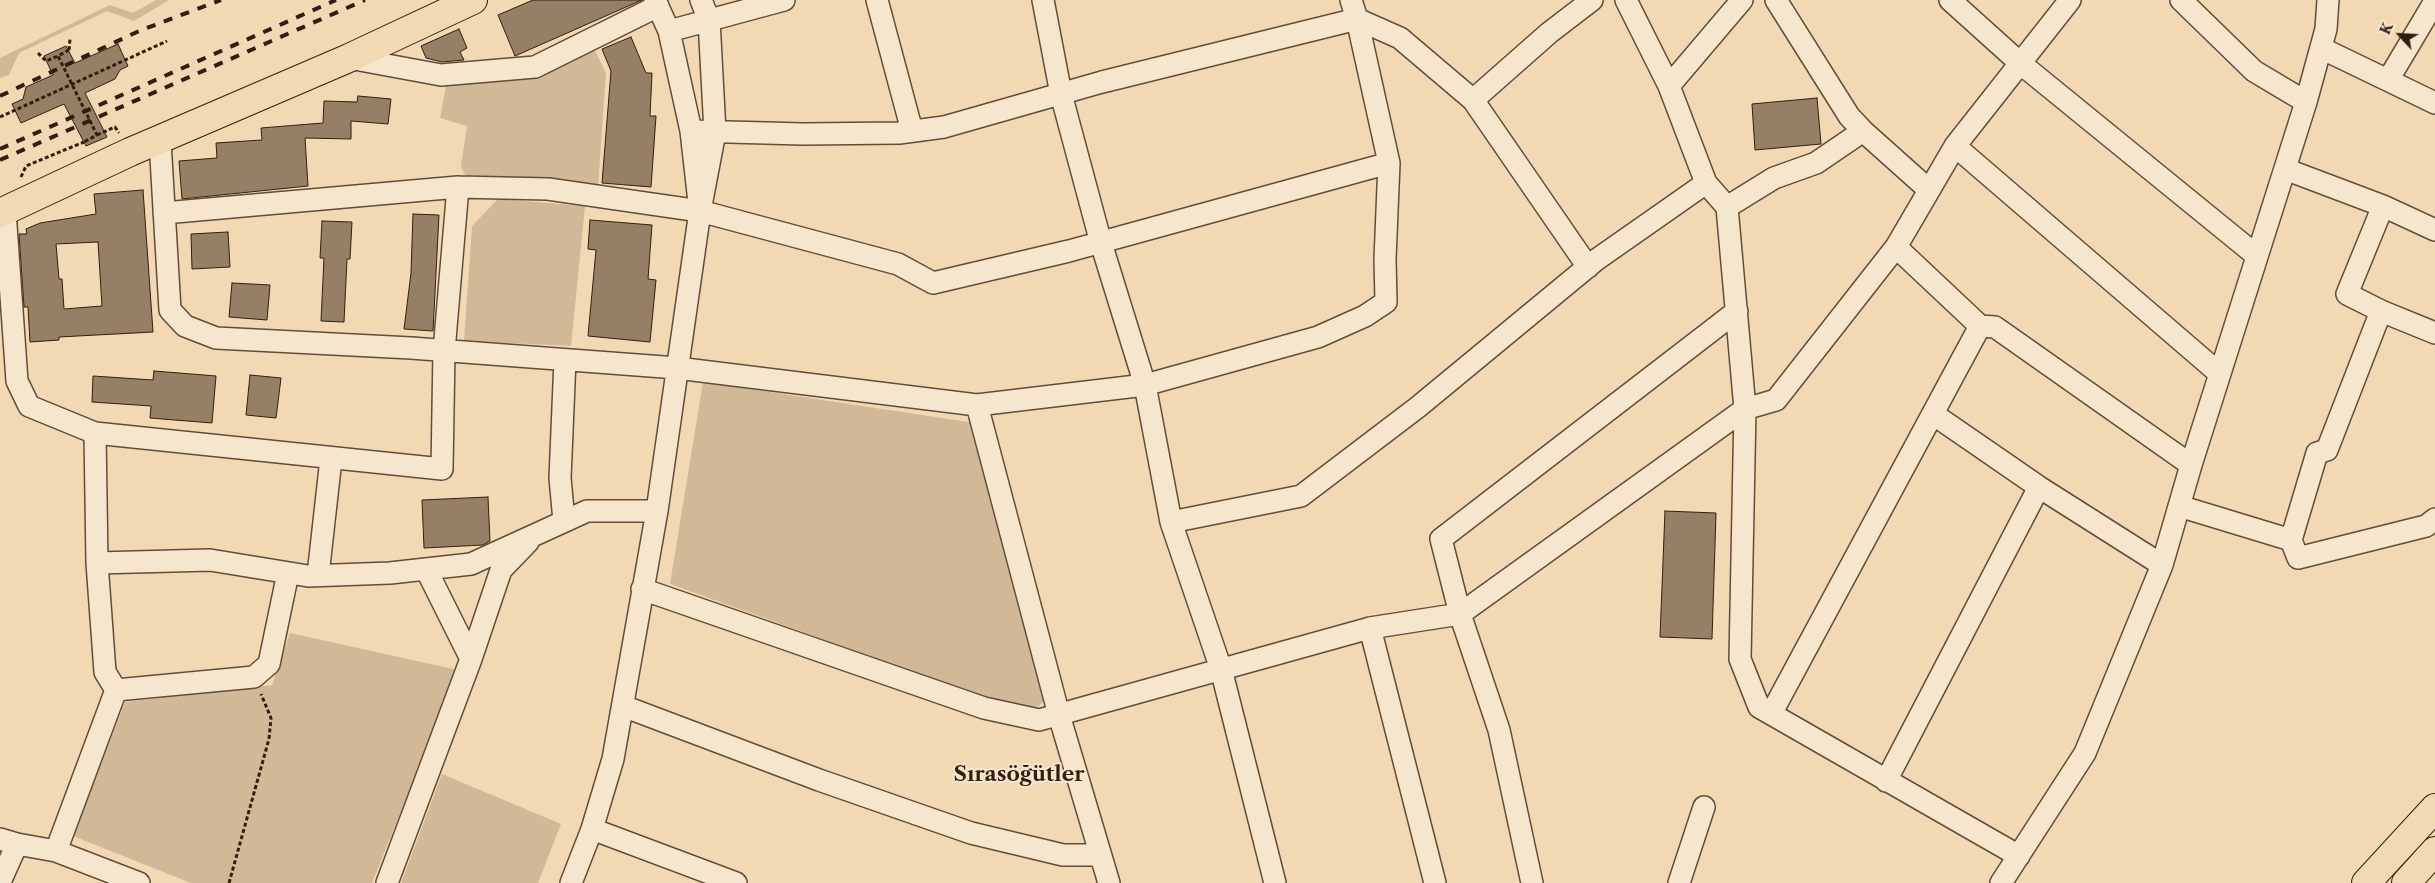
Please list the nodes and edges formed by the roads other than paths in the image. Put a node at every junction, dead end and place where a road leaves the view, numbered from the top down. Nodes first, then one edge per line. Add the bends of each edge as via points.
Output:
1 (473, 0) edge
2 (701, 0) edge
3 (784, 0) edge
4 (877, 0) edge
5 (1043, 0) edge
6 (1592, 0) edge
7 (1626, 0) edge
8 (1742, 0) edge
9 (1776, 0) edge
10 (1950, 0) edge
11 (2070, 0) edge
12 (2181, 0) edge
13 (2328, 0) edge
14 (2435, 1) edge
15 (656, 3) edge
16 (1354, 10) edge
17 (709, 20) junction
18 (669, 31) junction
19 (2321, 48) junction
20 (349, 58) junction
21 (2020, 63) junction
22 (2388, 80) junction
23 (1669, 86) junction
24 (1061, 94) junction
25 (1473, 100) junction
26 (2306, 102) junction
27 (2435, 103) edge
28 (691, 131) junction
29 (912, 131) junction
30 (715, 132) junction
31 (1863, 132) junction
32 (160, 141) junction
33 (1955, 146) junction
34 (1389, 163) junction
35 (2285, 169) junction
36 (1706, 182) junction
37 (458, 187) junction
38 (1930, 190) junction
39 (2383, 206) junction
40 (1727, 207) junction
41 (700, 211) junction
42 (3, 212) edge
43 (164, 213) junction
44 (2435, 230) edge
45 (1101, 243) junction
46 (1896, 248) junction
47 (2257, 256) junction
48 (1588, 267) junction
49 (1736, 311) junction
50 (2381, 311) junction
51 (1980, 326) junction
52 (2435, 333) edge
53 (444, 351) junction
54 (564, 360) junction
55 (677, 368) junction
56 (2220, 374) junction
57 (1145, 385) junction
58 (976, 405) junction
59 (1746, 408) junction
60 (1933, 414) junction
61 (95, 433) junction
62 (331, 458) junction
63 (2191, 464) junction
64 (2039, 487) junction
65 (2435, 505) edge
66 (2179, 506) junction
67 (657, 511) junction
68 (564, 521) junction
69 (1171, 522) junction
70 (2430, 523) edge
71 (534, 535) junction
72 (2291, 540) junction
73 (98, 563) junction
74 (2162, 565) junction
75 (426, 569) junction
76 (288, 573) junction
77 (318, 575) junction
78 (642, 590) junction
79 (1460, 614) junction
80 (1370, 628) junction
81 (471, 659) junction
82 (1221, 669) junction
83 (116, 690) junction
84 (623, 706) junction
85 (1059, 714) junction
86 (1771, 714) junction
87 (1886, 781) junction
88 (1704, 807) dead end
89 (2435, 808) edge
90 (592, 828) junction
91 (8, 842) edge
92 (56, 851) junction
93 (2435, 851) edge
94 (1100, 855) junction
95 (2019, 856) junction
96 (2417, 879) edge
97 (0, 882) edge
98 (139, 883) edge
99 (387, 883) edge
100 (571, 883) edge
101 (736, 883) edge
102 (1109, 883) edge
103 (1275, 883) edge
104 (1435, 883) edge
105 (1532, 883) edge
106 (1679, 883) edge
107 (2001, 883) edge
108 (2366, 883) edge

1 - 20 main road
2 - 17 street
3 - 17 street
4 - 29 street
5 - 24 street
6 - 25 street via 1548,33
7 - 23 street
8 - 23 street
9 - 31 street via 1849,116
10 - 21 street
11 - 21 street
12 - 26 street via 2254,71
13 - 19 street
14 - 22 street
15 - 18 street
15 - 20 street via 536,66 441,76
16 - 24 street
16 - 25 street via 1400,38
16 - 34 street
17 - 18 street
17 - 30 street
18 - 28 street
19 - 22 street
19 - 26 street
20 - 32 main road
21 - 33 street
21 - 47 street
22 - 27 street
23 - 36 street
24 - 29 street via 944,127
24 - 45 street
25 - 48 street
26 - 35 street
28 - 30 street
28 - 41 street
29 - 30 street
30 - 41 street
31 - 38 street
31 - 40 street via 1816,163 1774,178
32 - 42 main road
32 - 43 street
33 - 38 street
33 - 56 street
34 - 45 street
34 - 57 street via 1386,302 1365,316 1318,337
35 - 39 street
35 - 47 street
36 - 40 street
36 - 48 street
37 - 41 street via 548,190
37 - 43 street
37 - 53 street
38 - 46 street
39 - 44 street
39 - 50 street via 2346,294
40 - 49 street
41 - 45 street via 898,264 933,283
41 - 55 street
42 - 61 street via 17,381 29,406
43 - 53 street via 170,310 185,326 216,338
45 - 57 street
46 - 51 street
46 - 59 street via 1776,400
47 - 56 street
48 - 69 street via 1418,407 1301,496
49 - 59 street
49 - 79 street via 1441,539
50 - 52 street
50 - 72 street via 2327,450 2317,453
51 - 60 street
51 - 63 street via 1995,327
53 - 54 street
53 - 62 street via 442,469
54 - 55 street
54 - 68 street via 560,478
55 - 58 street
55 - 67 street
56 - 63 street
57 - 58 street
57 - 69 street
58 - 85 street
59 - 79 street
59 - 86 street via 1740,659 1759,706
60 - 64 street
60 - 86 street
61 - 62 street
61 - 73 street
62 - 77 street
63 - 66 street
64 - 74 street
64 - 87 street
65 - 70 street
66 - 72 street
66 - 74 street
67 - 68 street via 587,511
67 - 78 street
68 - 71 street
69 - 82 street
70 - 72 street via 2298,558
71 - 75 street via 471,564
71 - 81 street via 501,570
73 - 76 street via 210,560
73 - 83 street via 105,672
74 - 95 street via 2085,753
75 - 77 street
75 - 81 street
76 - 77 street
76 - 83 street via 269,664 254,677
78 - 84 street
78 - 85 street via 984,708 1039,720
79 - 80 street
79 - 105 street via 1499,730
80 - 82 street
80 - 104 street
81 - 99 street
82 - 85 street
82 - 103 street
83 - 92 street
84 - 90 street via 613,759
84 - 94 street via 971,833 1062,854
85 - 94 street
86 - 87 street
87 - 95 street
88 - 106 street
89 - 108 main road
90 - 100 street
90 - 101 street
91 - 92 street
91 - 97 street
92 - 98 street
93 - 96 main road
94 - 102 street
95 - 107 street

